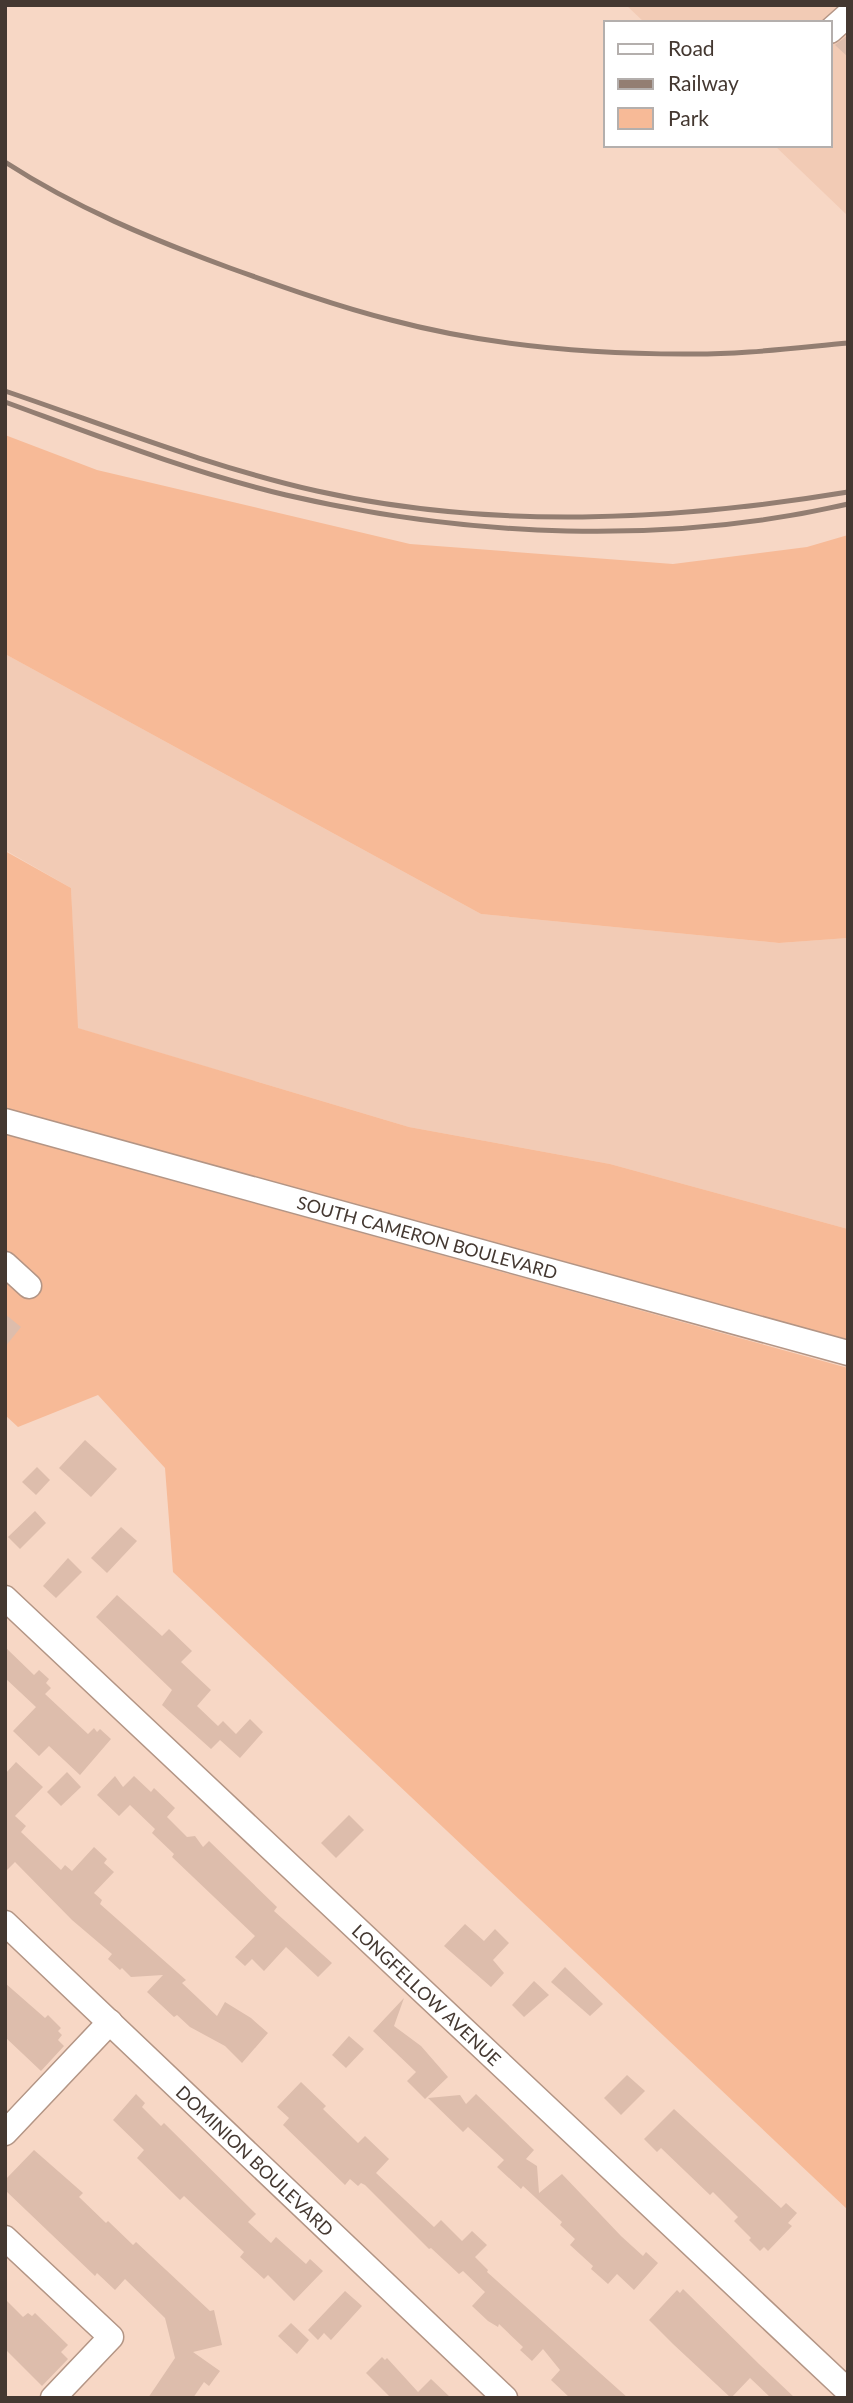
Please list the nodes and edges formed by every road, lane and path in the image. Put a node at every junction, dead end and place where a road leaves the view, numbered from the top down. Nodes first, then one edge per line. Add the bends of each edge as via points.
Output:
1 (848, 15) edge
2 (832, 30) edge
3 (5, 1121) edge
4 (5, 1264) edge
5 (29, 1286) dead end
6 (848, 1353) edge
7 (5, 1598) edge
8 (5, 1923) edge
9 (110, 2022) junction
10 (5, 2133) edge
11 (5, 2238) edge
12 (848, 2391) edge
13 (53, 2398) edge
14 (505, 2398) edge

1 - 2 street
3 - 6 street, SOUTH CAMERON BOULEVARD
4 - 5 street
7 - 12 street, LONGFELLOW AVENUE
8 - 9 street, DOMINION BOULEVARD
9 - 10 street
9 - 14 street, DOMINION BOULEVARD
11 - 13 street via 111,2336

